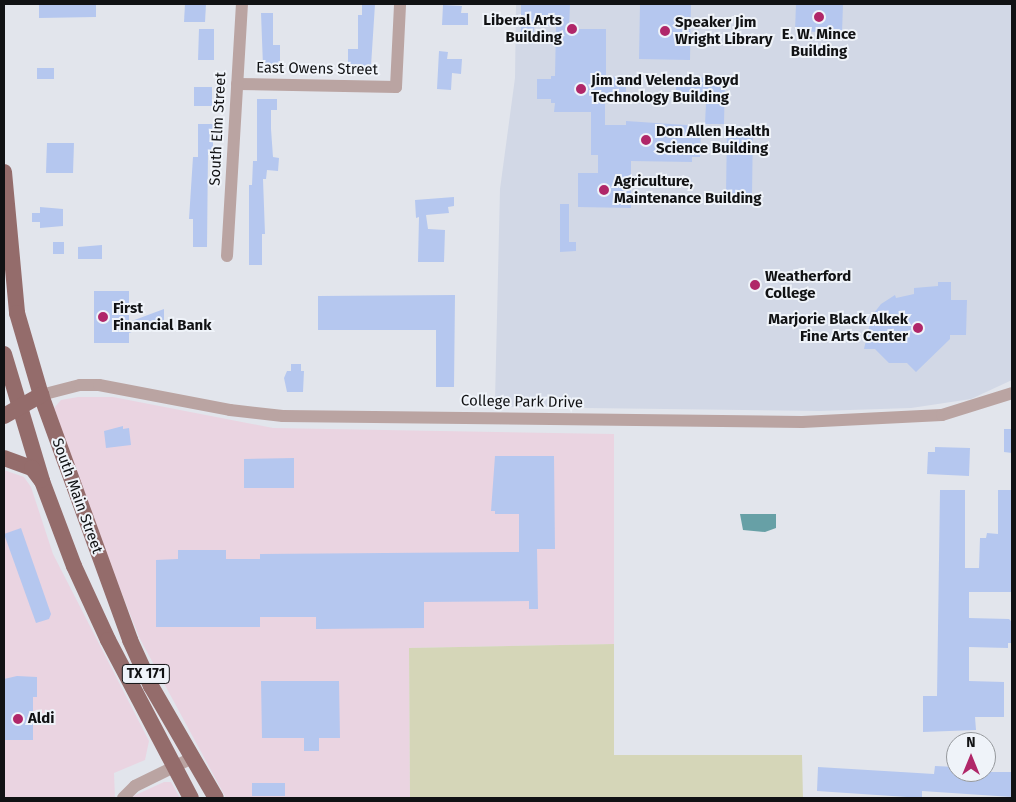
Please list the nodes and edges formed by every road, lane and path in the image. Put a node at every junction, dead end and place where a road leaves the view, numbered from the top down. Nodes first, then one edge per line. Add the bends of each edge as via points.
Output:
1 (242, 4) edge
2 (400, 4) edge
3 (237, 84) junction
4 (4, 172) edge
5 (227, 256) dead end
6 (4, 354) edge
7 (1010, 393) edge
8 (41, 395) junction
9 (19, 406) junction
10 (4, 416) edge
11 (4, 458) edge
12 (42, 481) junction
13 (192, 758) junction
14 (173, 767) junction
15 (123, 798) edge
16 (191, 798) edge
17 (216, 798) edge

1 - 3 street, South Elm Street
2 - 3 street, East Owens Street via 396,87
3 - 5 street, South Elm Street
4 - 8 main road, South Main Street / TX 171 via 17,313
6 - 9 main road, South Main Street / TX 171
7 - 8 street, College Park Drive via 942,415 786,422 283,416 230,410 99,385 80,385
8 - 9 main road
8 - 13 main road, South Main Street / TX 171 via 130,640
9 - 10 main road
9 - 12 main road, South Main Street / TX 171
11 - 12 main road via 32,468
12 - 14 main road, South Main Street / TX 171 via 88,598
13 - 14 street
13 - 17 main road, South Main Street / TX 171
14 - 15 street via 135,786
14 - 16 main road, South Main Street / TX 171

